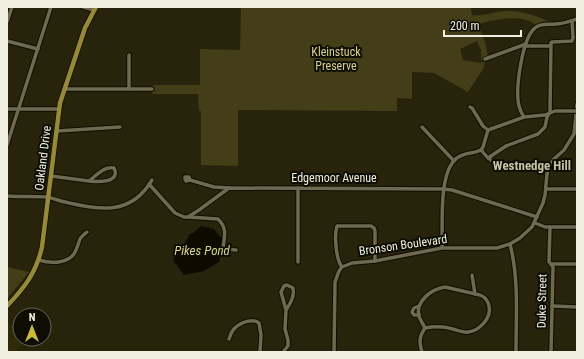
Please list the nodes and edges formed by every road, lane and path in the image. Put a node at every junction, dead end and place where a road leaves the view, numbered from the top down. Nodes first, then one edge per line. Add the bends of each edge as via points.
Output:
1 (12, 7) edge
2 (51, 7) edge
3 (84, 7) edge
4 (95, 8) edge
5 (577, 19) edge
6 (572, 21) junction
7 (7, 22) edge
8 (7, 41) edge
9 (525, 45) junction
10 (550, 46) junction
11 (38, 49) junction
12 (129, 55) dead end
13 (485, 59) dead end
14 (64, 89) junction
15 (129, 89) junction
16 (152, 89) dead end
17 (577, 104) edge
18 (470, 106) dead end
19 (7, 109) edge
20 (19, 109) junction
21 (59, 109) junction
22 (577, 111) edge
23 (550, 112) junction
24 (524, 117) junction
25 (120, 127) dead end
26 (422, 127) dead end
27 (488, 130) junction
28 (57, 131) junction
29 (7, 145) edge
30 (481, 150) junction
31 (488, 158) junction
32 (454, 161) junction
33 (549, 166) junction
34 (51, 176) junction
35 (152, 180) dead end
36 (190, 180) dead end
37 (89, 181) junction
38 (149, 184) junction
39 (229, 188) junction
40 (298, 188) junction
41 (546, 188) junction
42 (443, 189) junction
43 (577, 189) edge
44 (7, 196) edge
45 (48, 197) junction
46 (188, 216) junction
47 (537, 217) junction
48 (534, 223) junction
49 (550, 227) junction
50 (577, 227) edge
51 (87, 232) dead end
52 (510, 244) junction
53 (442, 248) junction
54 (236, 250) dead end
55 (39, 260) junction
56 (375, 261) junction
57 (298, 262) dead end
58 (551, 264) junction
59 (577, 264) edge
60 (342, 267) junction
61 (472, 275) dead end
62 (475, 294) junction
63 (7, 306) edge
64 (419, 306) junction
65 (552, 306) junction
66 (577, 307) edge
67 (286, 310) junction
68 (419, 314) junction
69 (425, 328) junction
70 (229, 339) dead end
71 (260, 352) edge
72 (283, 352) edge
73 (334, 352) edge
74 (422, 352) edge
75 (516, 352) edge
76 (551, 352) edge

1 - 7 street
2 - 11 street
3 - 4 street
4 - 14 main road, Oakland Drive via 85,28
5 - 6 street
6 - 9 street via 542,25 534,29
6 - 10 street via 572,41 552,42
8 - 11 street
9 - 10 street
9 - 13 street
9 - 24 street via 520,64 518,100
10 - 23 street
11 - 20 street
12 - 15 street
14 - 15 street
14 - 21 main road, Oakland Drive
15 - 16 street
17 - 33 street via 574,134
18 - 27 street
19 - 20 street
20 - 21 street
20 - 29 street
21 - 28 main road, Oakland Drive
22 - 23 street, bridge
23 - 24 street via 545,115
23 - 31 street via 545,126 538,134 506,146
24 - 27 street
25 - 28 street
26 - 32 street
27 - 30 street
28 - 34 main road, Oakland Drive
30 - 31 street
30 - 32 street via 459,156
31 - 33 street via 498,164 514,167
32 - 42 street via 448,170
33 - 41 street, Bronson Boulevard
34 - 37 street
34 - 45 main road, Oakland Drive
35 - 38 street
36 - 39 street, Edgemoor Avenue via 214,187
37 - 37 street via 104,169 114,168 116,174 113,178 107,181
38 - 45 street via 132,201 110,209
38 - 46 street via 175,213
39 - 40 street, Edgemoor Avenue
39 - 46 street
40 - 42 street, Edgemoor Avenue
40 - 57 street
41 - 43 street
41 - 47 street, Bronson Boulevard
42 - 47 street, Edgemoor Avenue
42 - 53 street
44 - 45 street
45 - 55 main road, Oakland Drive
46 - 54 street via 218,219 225,231 223,247
47 - 48 street, Bronson Boulevard
48 - 49 street via 541,227
48 - 52 street, Bronson Boulevard via 528,232
49 - 50 street
49 - 58 street, Duke Street
51 - 55 street via 80,237 76,250 69,259 57,262
52 - 53 street, Bronson Boulevard via 493,249
52 - 75 street via 516,277
53 - 56 street, Bronson Boulevard
55 - 63 main road, Oakland Drive via 24,288
56 - 60 street, Bronson Boulevard via 352,263
56 - 60 street via 374,228 338,226 337,257
58 - 59 street
58 - 65 street, Duke Street
60 - 73 street via 335,282
61 - 62 street
62 - 64 street via 449,287 441,288 426,296
62 - 69 street via 485,298 490,307 488,318 478,328 466,332 438,326
64 - 68 street
64 - 68 street via 412,310 414,315
65 - 66 street
65 - 76 street, Duke Street
67 - 67 street via 294,292 294,288 287,285 281,292
67 - 72 street via 285,329 288,346
68 - 69 street
69 - 74 street via 420,340
70 - 71 street via 236,327 256,320 261,335

